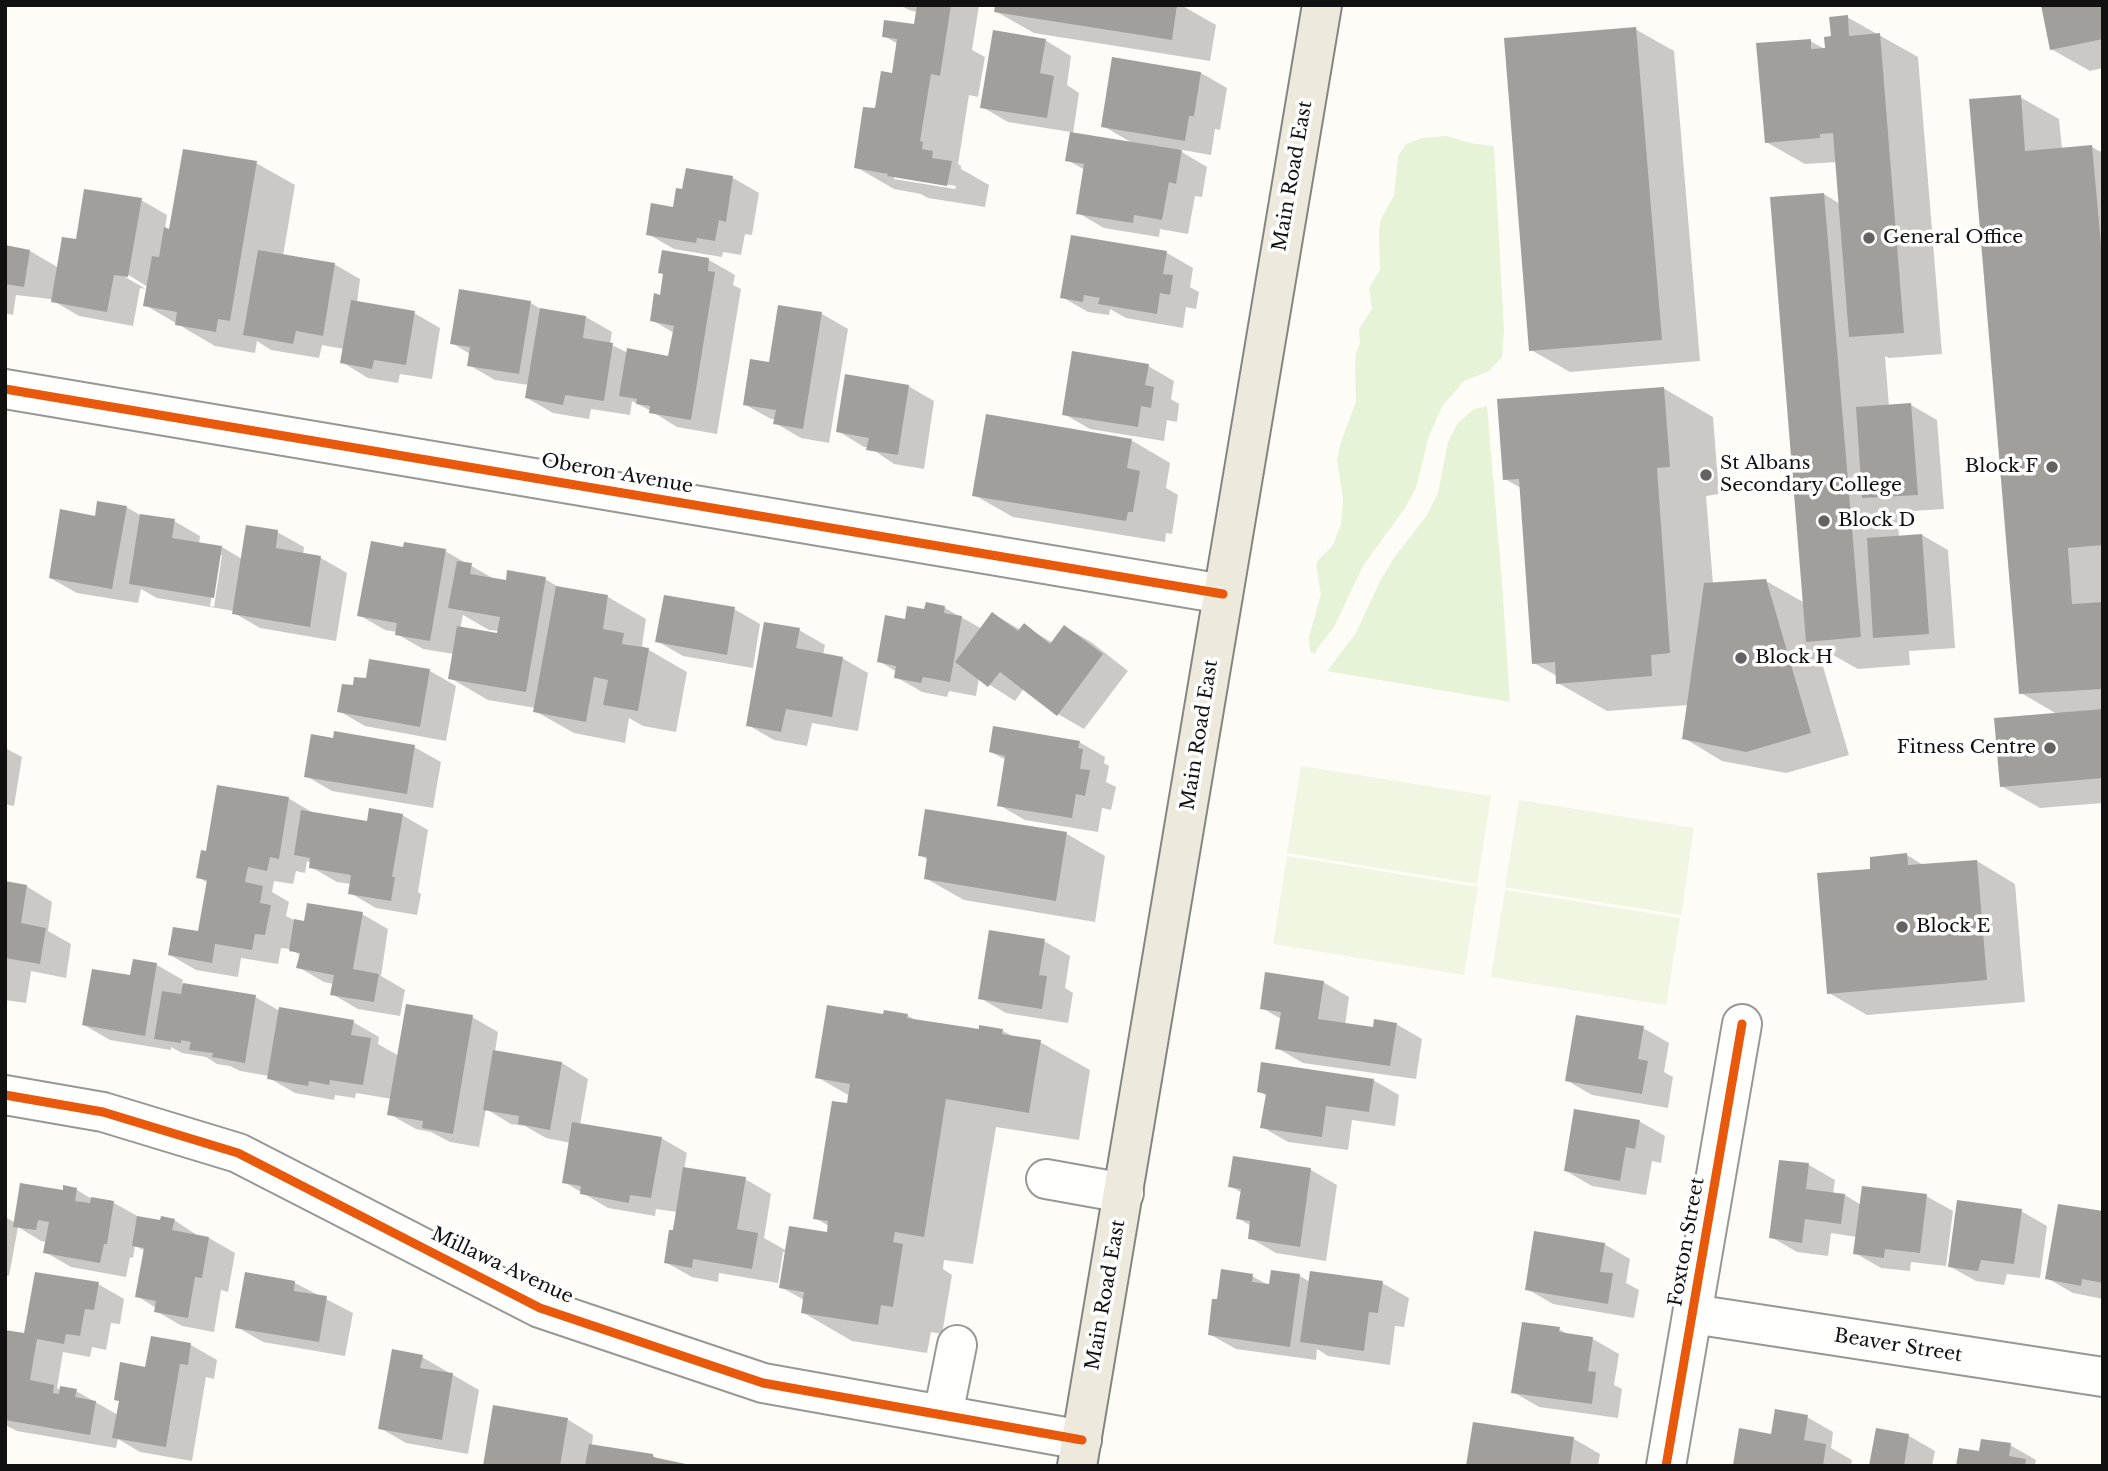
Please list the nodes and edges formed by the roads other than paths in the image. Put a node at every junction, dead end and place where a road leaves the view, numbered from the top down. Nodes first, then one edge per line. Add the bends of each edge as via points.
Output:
1 (1322, 5) edge
2 (5, 389) edge
3 (1223, 594) junction
4 (1742, 1024) dead end
5 (5, 1095) edge
6 (1046, 1179) dead end
7 (1124, 1193) junction
8 (1693, 1314) junction
9 (957, 1345) dead end
10 (2103, 1377) edge
11 (943, 1415) junction
12 (1080, 1453) edge
13 (1666, 1466) edge

1 - 3 main road, Main Road East
2 - 3 street, Oberon Avenue
3 - 7 main road, Main Road East
4 - 8 street, Foxton Street
5 - 11 street, Millawa Avenue via 103,1112 238,1153 540,1308 763,1383
6 - 7 street
7 - 12 main road, Main Road East
8 - 10 street, Beaver Street
8 - 13 street, Foxton Street
9 - 11 street
11 - 12 street, Millawa Avenue

